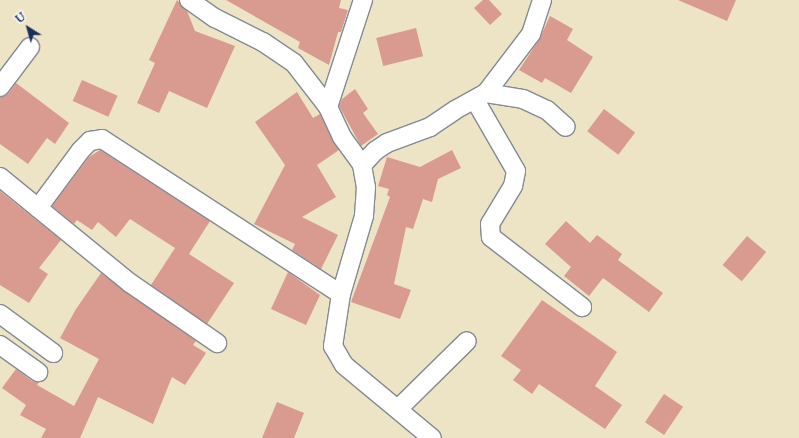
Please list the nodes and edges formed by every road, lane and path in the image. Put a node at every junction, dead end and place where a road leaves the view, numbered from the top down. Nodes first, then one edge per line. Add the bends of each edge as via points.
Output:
1 (189, 0) edge
2 (362, 0) edge
3 (542, 0) edge
4 (30, 47) dead end
5 (0, 87) edge
6 (480, 96) junction
7 (328, 107) junction
8 (566, 127) dead end
9 (362, 165) junction
10 (0, 177) edge
11 (38, 208) junction
12 (341, 294) junction
13 (582, 307) dead end
14 (0, 314) edge
15 (467, 341) dead end
16 (217, 343) dead end
17 (0, 345) edge
18 (53, 353) dead end
19 (38, 372) dead end
20 (399, 408) junction
21 (432, 438) edge

1 - 7 street via 215,18 263,42 294,63
2 - 7 street
3 - 6 street via 531,34
4 - 5 street
6 - 8 street via 523,99 547,110
6 - 9 street via 430,126 386,143
6 - 13 street via 516,171 514,186 490,224 491,237
7 - 9 street via 342,137
9 - 12 street via 366,187 364,216
10 - 11 street
11 - 12 street via 81,150 90,141 102,140
11 - 16 street via 130,283
12 - 20 street via 333,336 335,353 344,365
14 - 18 street
15 - 20 street
17 - 19 street
20 - 21 street

